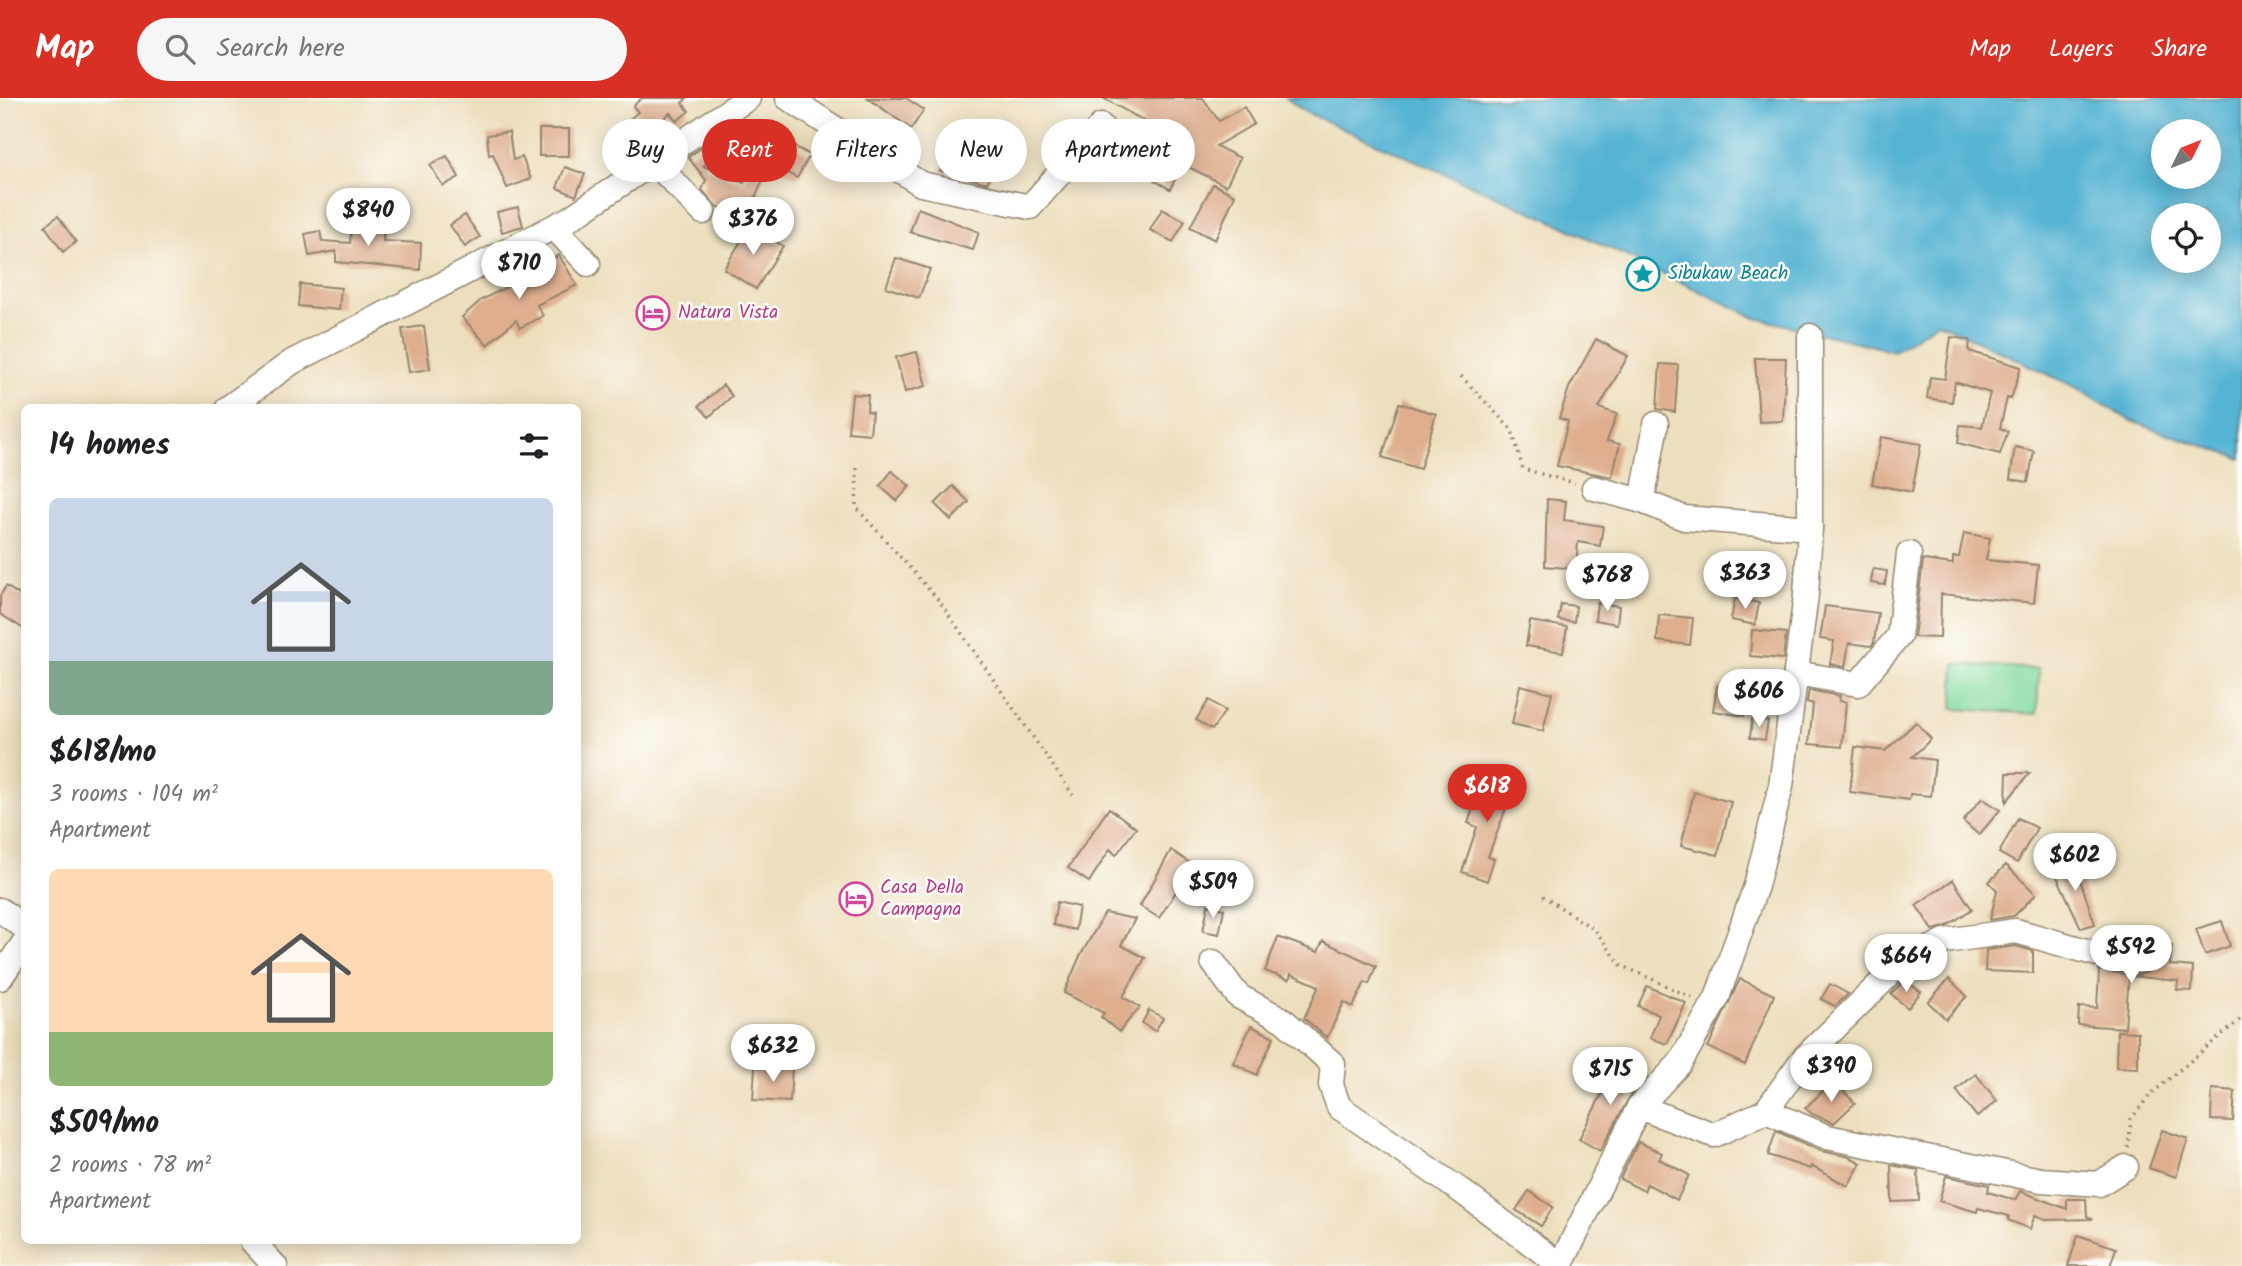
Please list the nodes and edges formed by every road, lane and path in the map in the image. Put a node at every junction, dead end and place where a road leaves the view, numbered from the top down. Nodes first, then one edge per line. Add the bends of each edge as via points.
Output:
1 (748, 98) edge
2 (788, 98) edge
3 (688, 139) edge
4 (623, 182) edge
5 (674, 182) edge
6 (1052, 182) edge
7 (703, 212) dead end
8 (554, 227) junction
9 (587, 264) dead end
10 (1810, 336) dead end
11 (1461, 376) dead end
12 (234, 404) edge
13 (1656, 424) dead end
14 (857, 468) dead end
15 (1594, 488) joint
16 (1642, 501) junction
17 (1810, 527) junction
18 (1909, 554) dead end
19 (1796, 673) junction
20 (1073, 795) dead end
21 (1543, 896) dead end
22 (0, 911) edge
23 (21, 925) edge
24 (21, 947) edge
25 (2138, 961) dead end
26 (1213, 962) dead end
27 (0, 978) edge
28 (1712, 1006) junction
29 (2242, 1018) edge
30 (1639, 1107) junction
31 (1766, 1111) junction
32 (2126, 1167) joint
33 (255, 1244) edge
34 (1560, 1265) edge
35 (275, 1266) edge

1 - 3 street
2 - 6 street via 921,184 1030,207
4 - 8 street
5 - 7 street
8 - 9 street
8 - 12 street via 292,362
10 - 17 street
11 - 15 path via 1512,430 1523,470
13 - 16 street
14 - 20 path via 856,507 940,602
15 - 16 street
16 - 17 street via 1684,518
17 - 19 street
18 - 19 street via 1899,636 1858,684
19 - 28 street via 1782,786 1756,886
21 - 28 path via 1595,930 1621,965
22 - 23 street
24 - 27 street
25 - 31 street via 2016,931 1945,941 1901,963 1803,1059
26 - 34 street via 1238,996 1283,1020 1333,1064 1331,1085 1339,1107
28 - 30 street via 1680,1063
29 - 32 path via 2151,1094 2131,1119
30 - 31 street via 1714,1135
30 - 34 street
31 - 32 street via 1827,1137 2041,1180 2099,1184
33 - 35 street

